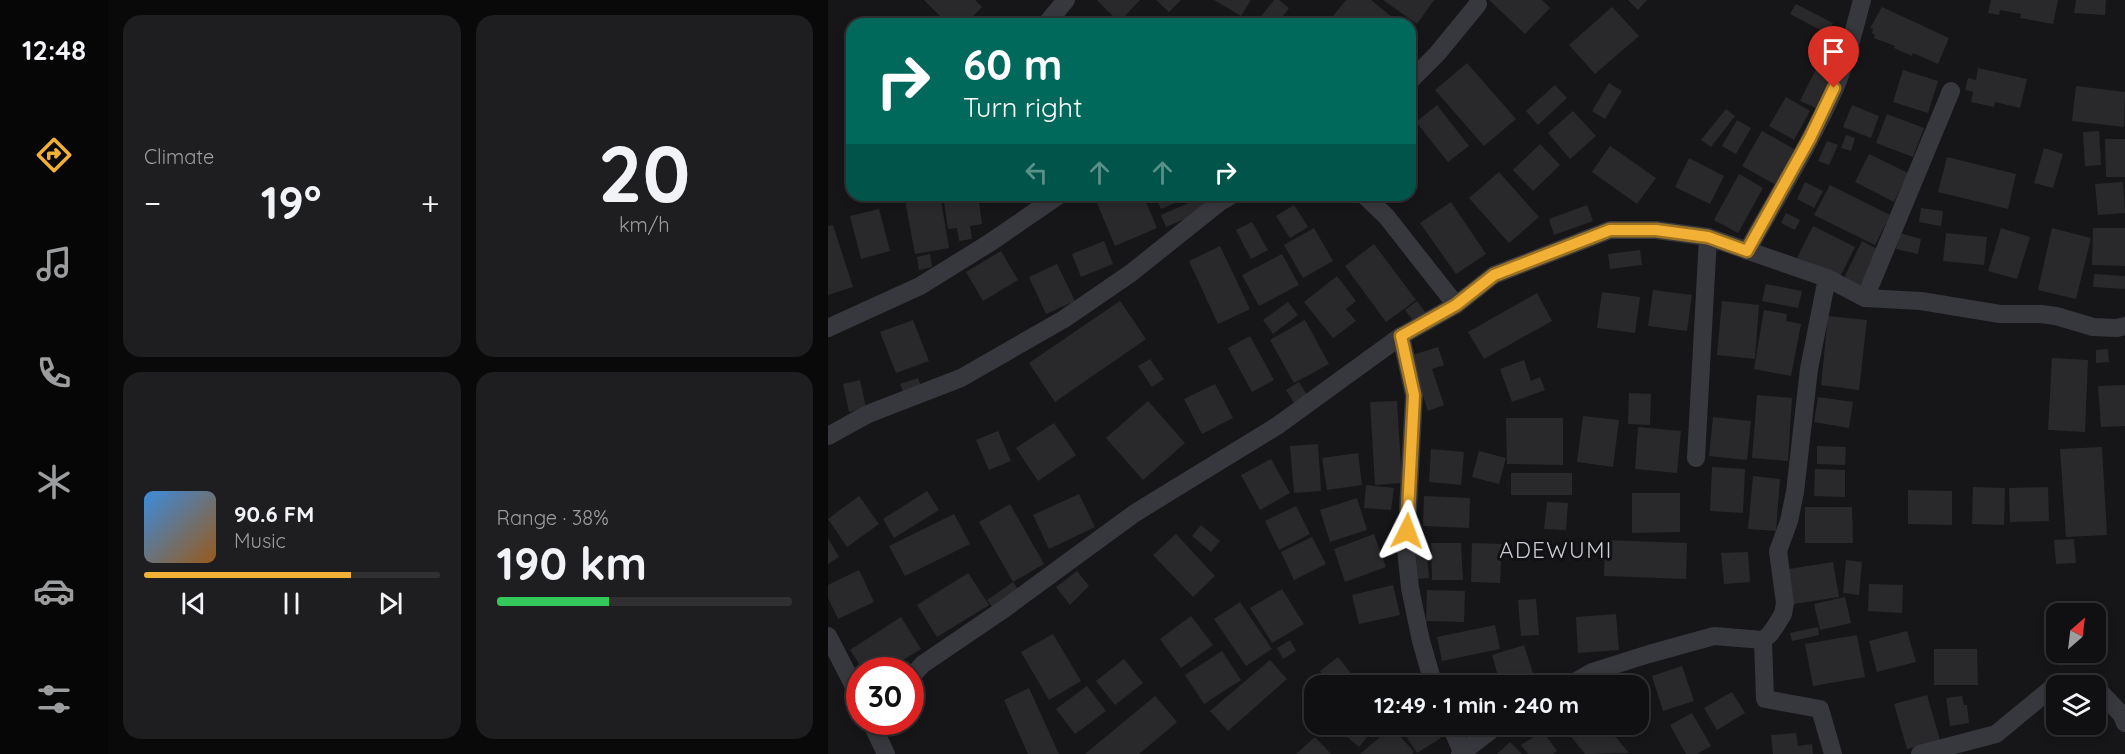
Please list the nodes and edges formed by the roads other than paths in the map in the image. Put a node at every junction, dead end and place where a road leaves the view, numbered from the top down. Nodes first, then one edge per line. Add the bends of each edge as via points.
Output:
1 (1066, 0) edge
2 (1862, 0) edge
3 (1478, 4) dead end
4 (1051, 18) edge
5 (1416, 75) edge
6 (1951, 92) dead end
7 (1050, 201) edge
8 (1222, 201) edge
9 (1370, 201) edge
10 (1708, 237) junction
11 (1747, 251) junction
12 (1827, 278) junction
13 (1864, 298) junction
14 (1456, 305) junction
15 (2125, 326) edge
16 (828, 328) edge
17 (1401, 336) junction
18 (828, 436) edge
19 (1696, 458) dead end
20 (828, 636) edge
21 (1762, 640) junction
22 (924, 663) edge
23 (846, 671) edge
24 (1431, 675) edge
25 (1587, 675) edge
26 (2046, 693) edge
27 (2106, 698) edge
28 (2125, 723) edge
29 (877, 735) edge
30 (1454, 735) edge
31 (1485, 735) edge
32 (886, 754) edge
33 (1462, 754) edge
34 (1833, 754) edge
35 (1920, 754) edge

1 - 4 street
2 - 11 street via 1850,48 1834,88
3 - 5 street
6 - 13 street
7 - 16 street via 920,286
8 - 18 street via 1131,273 1064,318 961,378 868,414
9 - 14 street
10 - 11 street
10 - 14 street via 1656,230 1610,230 1494,275
10 - 19 street
11 - 12 street
12 - 13 street
12 - 21 street via 1809,369 1796,492 1778,551 1785,603 1775,627
13 - 15 street via 1921,302 2000,315 2041,314 2093,327
14 - 17 street
17 - 22 street via 1277,426 1135,513
17 - 24 street via 1414,395 1406,549 1410,588
20 - 23 street
21 - 25 street via 1714,636
21 - 34 street via 1766,699 1820,709
26 - 35 street via 1996,734
27 - 28 street
29 - 32 street
30 - 33 street
31 - 33 street

